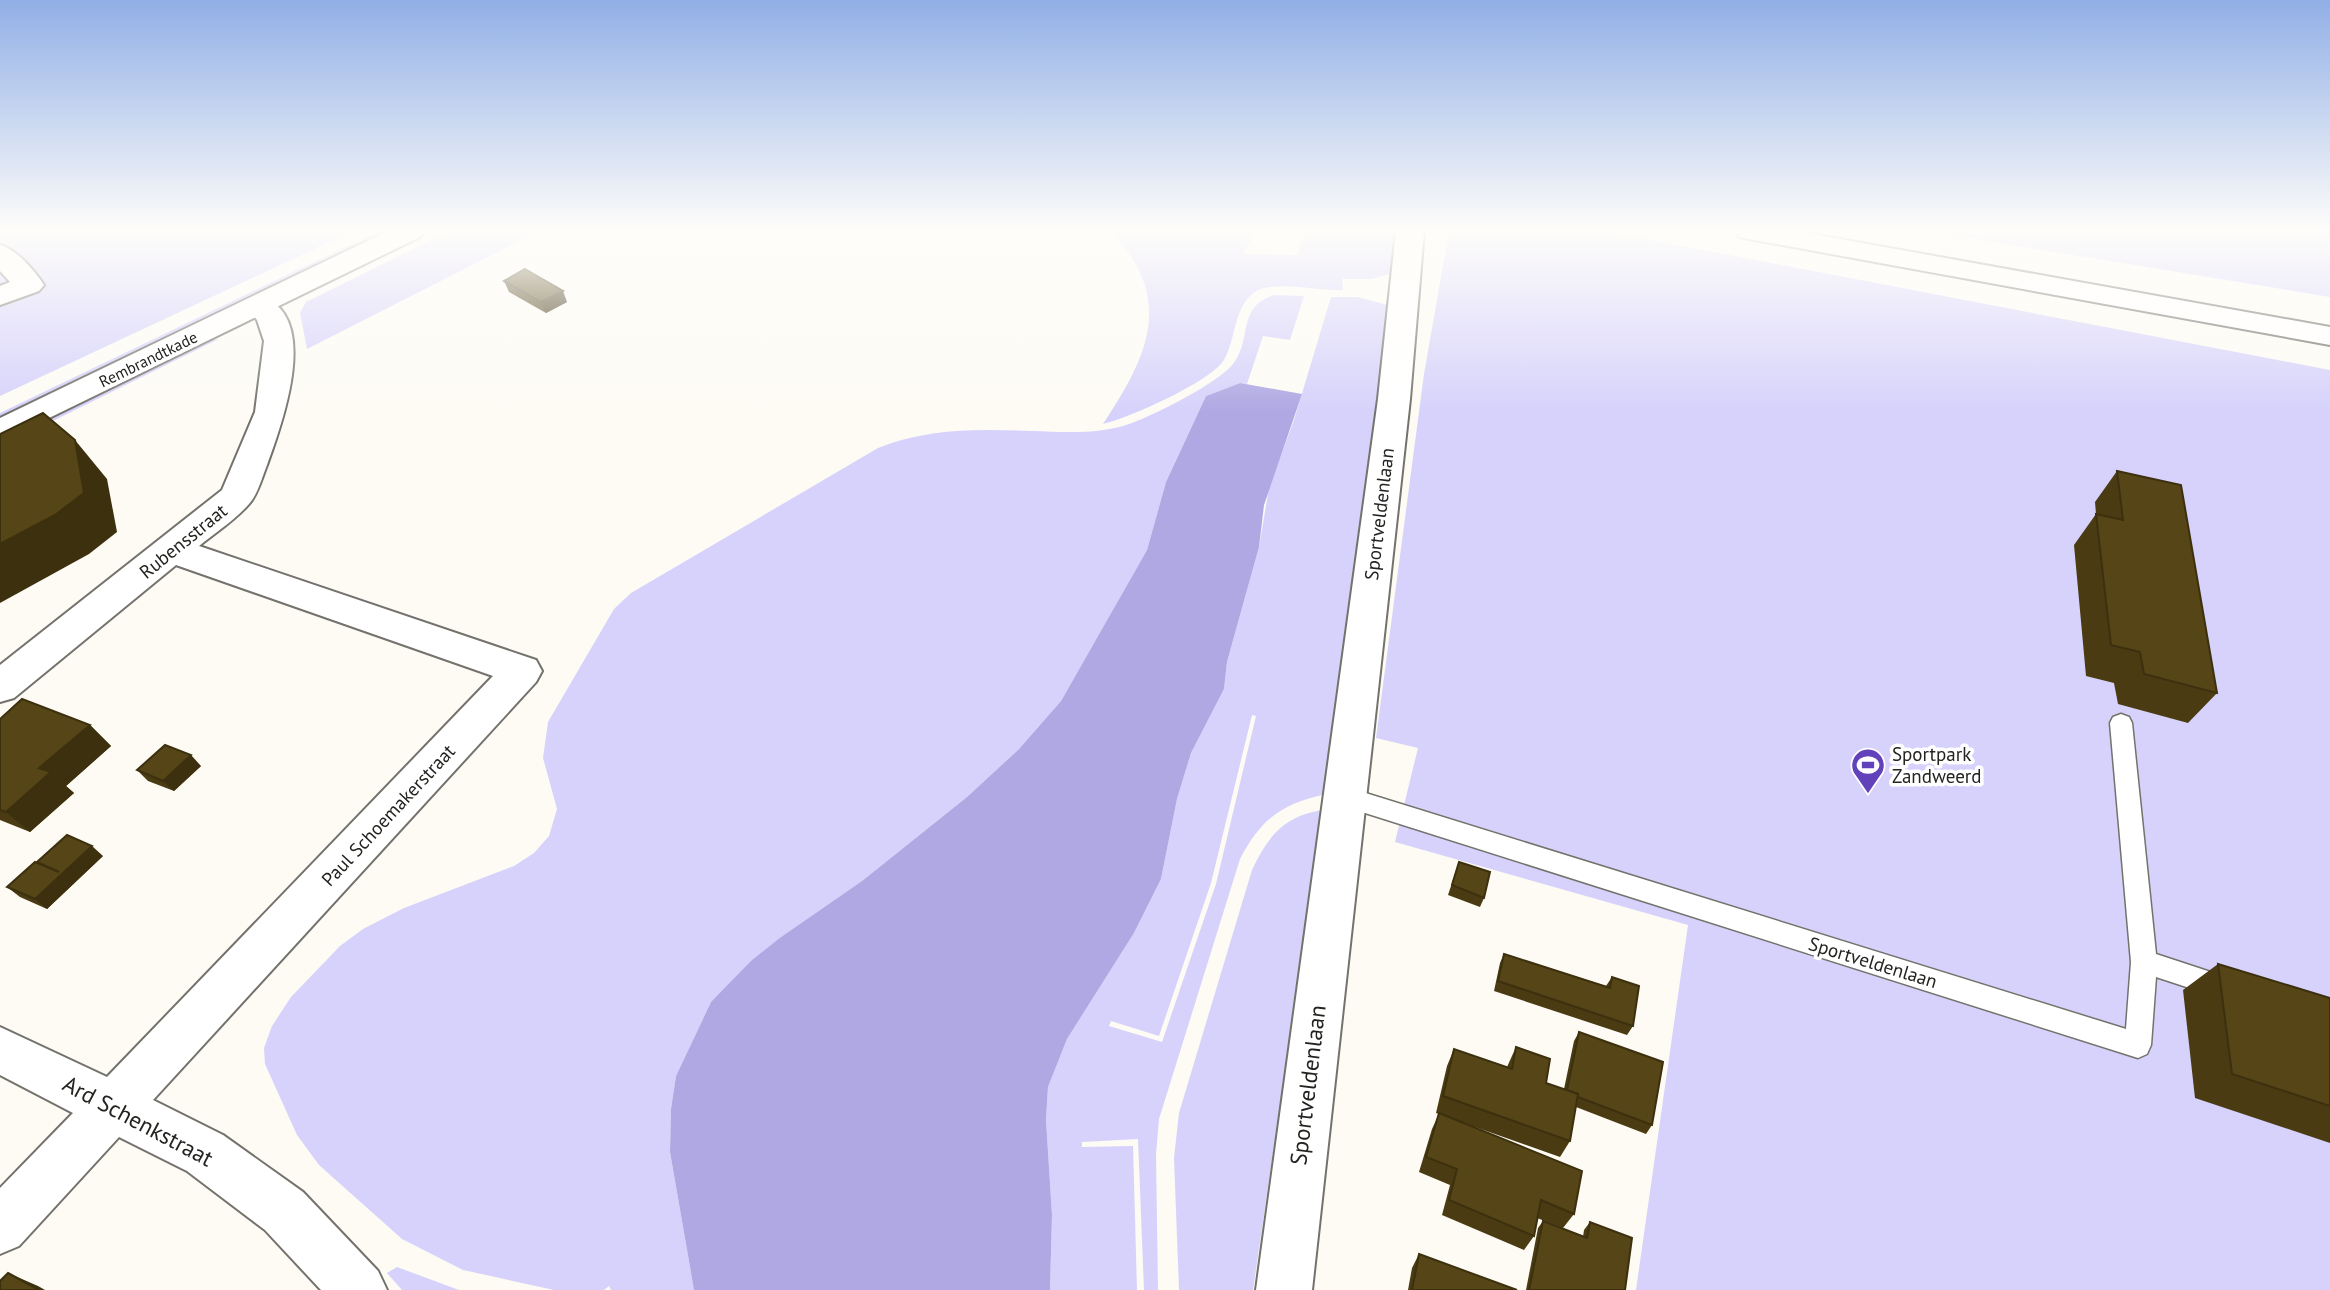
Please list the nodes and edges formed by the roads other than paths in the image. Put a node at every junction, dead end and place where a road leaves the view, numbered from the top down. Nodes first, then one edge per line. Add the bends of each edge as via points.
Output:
1 (286, 291) edge
2 (1404, 291) edge
3 (2082, 291) edge
4 (258, 305) junction
5 (2330, 336) edge
6 (0, 431) edge
7 (172, 550) junction
8 (0, 687) edge
9 (2121, 723) dead end
10 (1343, 796) junction
11 (2144, 962) junction
12 (2250, 996) edge
13 (0, 1050) edge
14 (114, 1106) junction
15 (0, 1227) edge
16 (359, 1290) edge
17 (1284, 1290) edge

1 - 4 street, Rembrandtkade
2 - 10 street, Sportveldenlaan
3 - 5 street
4 - 6 street, Rembrandtkade
4 - 7 street, Rubensstraat via 271,317 279,341 271,412 237,496
7 - 8 street, Rubensstraat
7 - 14 street, Paul Schoemakerstraat via 522,671
9 - 11 lane
10 - 11 lane, Sportveldenlaan via 2138,1045
10 - 17 street, Sportveldenlaan
11 - 12 lane
13 - 14 street, Ard Schenkstraat
14 - 15 street, Paul Schoemakerstraat
14 - 16 street, Ard Schenkstraat via 205,1153 284,1211

